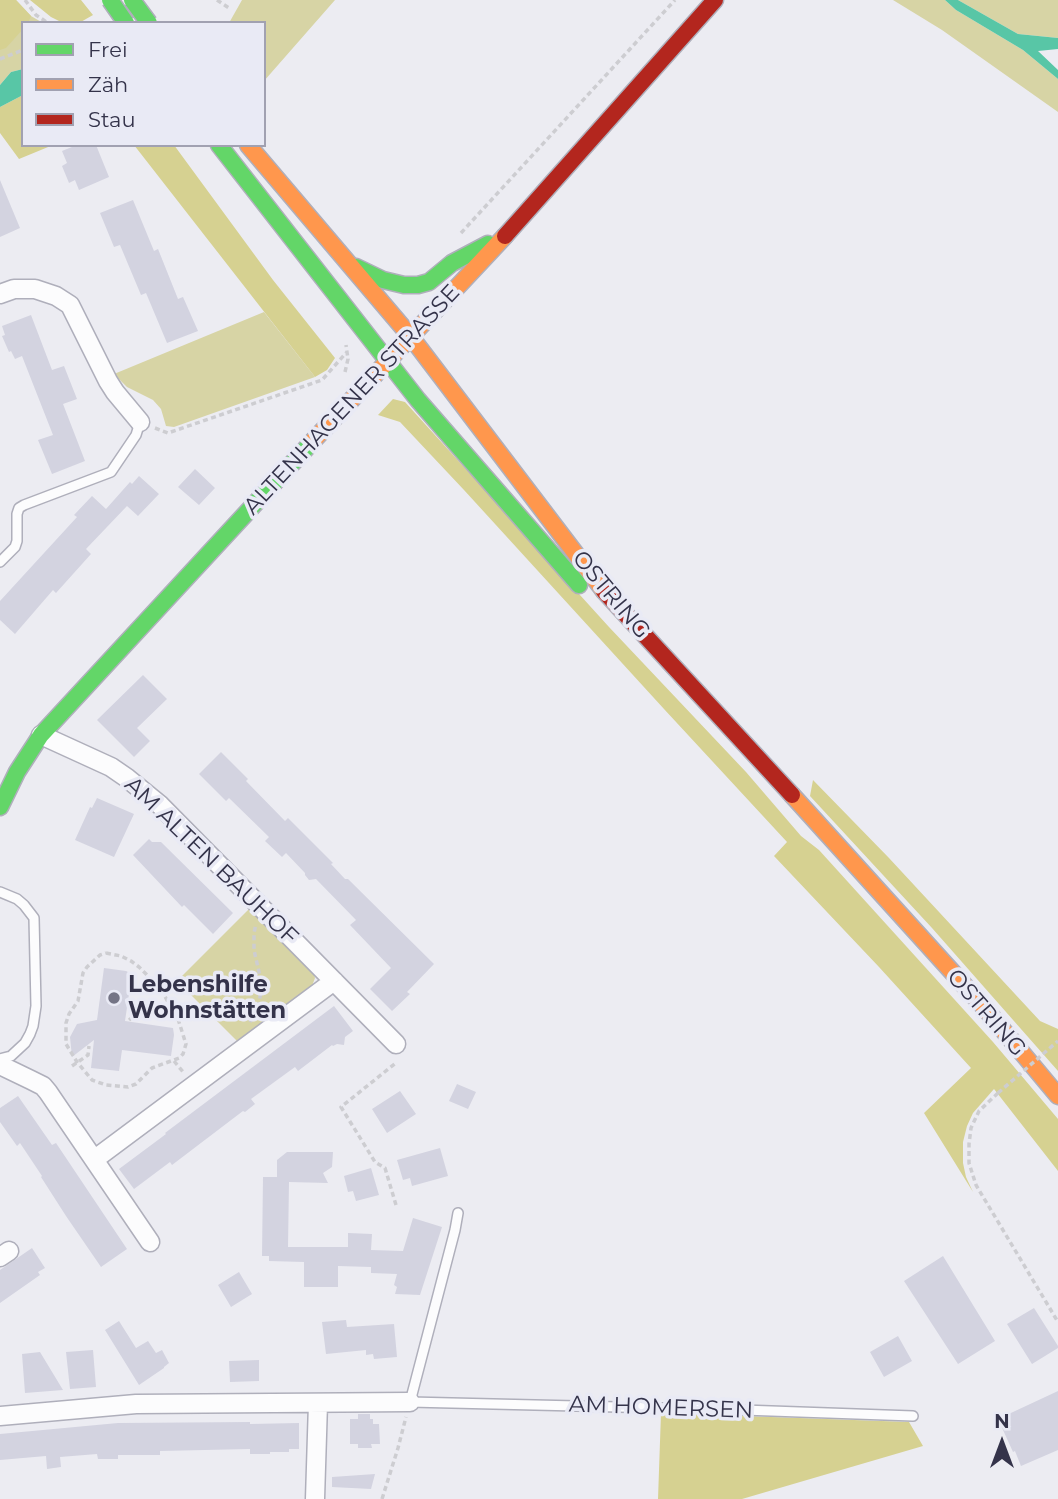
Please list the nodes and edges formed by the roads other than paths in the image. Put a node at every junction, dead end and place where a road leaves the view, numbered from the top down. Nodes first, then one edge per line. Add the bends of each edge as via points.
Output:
1 (110, 0) edge
2 (132, 0) edge
3 (715, 0) edge
4 (125, 21) edge
5 (148, 21) edge
6 (221, 147) edge
7 (250, 147) edge
8 (508, 233) junction
9 (348, 263) junction
10 (0, 294) edge
11 (411, 337) junction
12 (387, 360) junction
13 (140, 422) joint
14 (0, 562) edge
15 (41, 735) junction
16 (0, 807) edge
17 (829, 837) junction
18 (0, 892) edge
19 (334, 981) junction
20 (397, 1044) dead end
21 (0, 1059) edge
22 (0, 1065) edge
23 (1058, 1096) edge
24 (95, 1159) junction
25 (458, 1213) dead end
26 (150, 1242) dead end
27 (410, 1402) junction
28 (318, 1403) junction
29 (0, 1416) edge
30 (913, 1416) dead end
31 (315, 1499) edge

1 - 4 main road, bridge
2 - 5 main road, bridge
3 - 8 main road, ALTENHAGENER STRASSE
6 - 12 main road, OSTRING
7 - 9 main road, OSTRING
8 - 9 main road via 418,285 383,280
8 - 11 main road, ALTENHAGENER STRASSE
9 - 11 main road, OSTRING
10 - 13 street via 35,289 70,305 108,381
11 - 12 main road, ALTENHAGENER STRASSE
11 - 17 main road, OSTRING via 601,588
12 - 15 main road, ALTENHAGENER STRASSE
12 - 17 main road, OSTRING via 591,599 723,737
13 - 14 lane via 107,475 19,508 15,547
15 - 16 main road, ALTENHAGENER STRASSE
15 - 19 street, AM ALTEN BAUHOF via 111,767 160,805
17 - 23 main road, OSTRING
18 - 21 lane via 17,899 34,918 36,1006 25,1043
19 - 20 street, AM ALTEN BAUHOF
19 - 24 street
22 - 24 street via 43,1086
24 - 26 street
25 - 27 lane
27 - 28 street, AM HOMERSEN
27 - 30 lane, AM HOMERSEN
28 - 29 street, AM HOMERSEN via 136,1404
28 - 31 street

